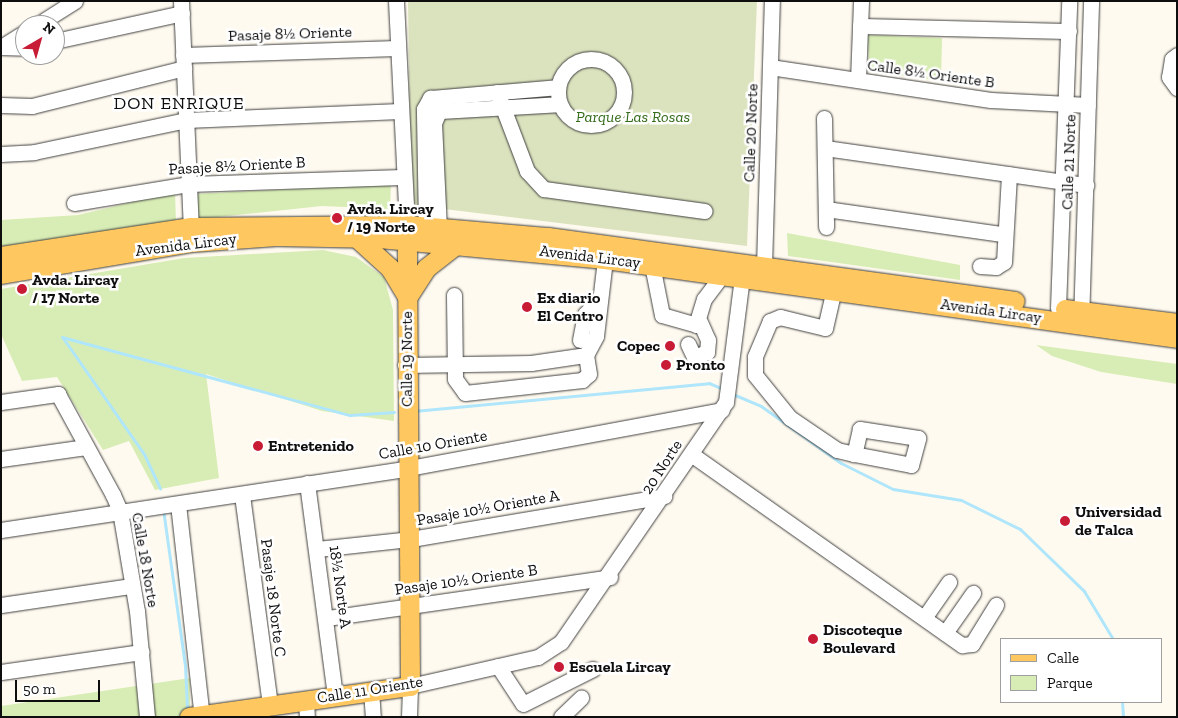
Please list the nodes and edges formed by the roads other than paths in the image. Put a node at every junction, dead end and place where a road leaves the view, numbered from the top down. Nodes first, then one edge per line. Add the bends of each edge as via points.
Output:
1 (75, 1) edge
2 (396, 1) edge
3 (772, 1) edge
4 (860, 1) edge
5 (1069, 1) edge
6 (1091, 1) edge
7 (181, 7) edge
8 (53, 15) edge
9 (860, 26) junction
10 (1069, 31) junction
11 (15, 38) edge
12 (65, 38) edge
13 (1, 47) edge
14 (15, 48) edge
15 (397, 48) junction
16 (1177, 55) edge
17 (184, 62) junction
18 (770, 67) junction
19 (858, 80) junction
20 (558, 87) junction
21 (1177, 88) edge
22 (500, 99) junction
23 (559, 104) junction
24 (1067, 104) junction
25 (1088, 104) junction
26 (1, 105) edge
27 (400, 111) junction
28 (824, 118) dead end
29 (186, 120) junction
30 (825, 148) junction
31 (1, 154) edge
32 (1009, 174) junction
33 (402, 177) junction
34 (1064, 181) junction
35 (189, 184) junction
36 (1086, 185) junction
37 (74, 203) dead end
38 (826, 209) junction
39 (705, 211) dead end
40 (191, 227) junction
41 (826, 227) dead end
42 (432, 228) junction
43 (407, 232) junction
44 (1002, 234) junction
45 (358, 239) junction
46 (458, 243) junction
47 (1, 256) edge
48 (605, 259) junction
49 (1062, 262) junction
50 (1084, 264) junction
51 (652, 265) junction
52 (764, 266) junction
53 (980, 266) dead end
54 (1, 274) edge
55 (732, 276) junction
56 (834, 290) junction
57 (454, 295) dead end
58 (407, 297) junction
59 (1058, 308) junction
60 (599, 310) junction
61 (1081, 317) junction
62 (1177, 323) edge
63 (693, 324) junction
64 (1177, 338) edge
65 (580, 340) dead end
66 (688, 344) dead end
67 (586, 355) junction
68 (537, 362) junction
69 (405, 365) junction
70 (454, 366) junction
71 (540, 385) junction
72 (1, 402) edge
73 (722, 410) junction
74 (86, 447) junction
75 (691, 454) junction
76 (854, 454) dead end
77 (1, 459) edge
78 (409, 468) junction
79 (306, 483) junction
80 (242, 494) junction
81 (664, 496) junction
82 (178, 504) junction
83 (120, 511) junction
84 (1, 530) edge
85 (411, 539) junction
86 (318, 549) junction
87 (610, 577) junction
88 (949, 582) dead end
89 (132, 586) junction
90 (973, 593) dead end
91 (1, 605) edge
92 (996, 606) dead end
93 (407, 607) junction
94 (327, 618) junction
95 (924, 618) junction
96 (945, 633) junction
97 (142, 652) junction
98 (550, 652) joint
99 (498, 666) junction
100 (592, 669) dead end
101 (1, 672) edge
102 (410, 686) junction
103 (371, 690) junction
104 (335, 696) junction
105 (581, 698) dead end
106 (270, 705) junction
107 (306, 708) edge
108 (527, 711) edge
109 (251, 713) edge
110 (198, 716) edge
111 (147, 717) edge
112 (373, 717) edge
113 (409, 717) edge
114 (560, 717) edge

1 - 8 street
2 - 15 street, Calle 19 Norte
3 - 18 street, Calle 20 Norte
4 - 9 street
5 - 10 street, Calle 21 Norte
6 - 25 street, Calle 21 Norte
7 - 12 street
7 - 17 street
9 - 10 street
9 - 19 street
10 - 24 street, Calle 21 Norte
11 - 13 street
13 - 14 street
15 - 17 street, Pasaje 8½ Oriente
15 - 27 street, Calle 19 Norte
16 - 21 street via 1172,59 1169,77
17 - 26 street, Pasaje 8½ Oriente via 32,106
17 - 29 street
18 - 19 street, Calle 8½ Oriente B
18 - 52 street, Calle 20 Norte
19 - 24 street, Calle 8½ Oriente B via 999,101
20 - 22 street
20 - 23 street
20 - 23 street via 573,65 593,57 618,72 625,87 623,104 614,117 591,127 570,117
22 - 23 street
22 - 39 street via 527,171 544,189
22 - 42 street via 442,109 437,113 434,123
24 - 25 street, Calle 8½ Oriente B
24 - 34 street, Calle 21 Norte
25 - 36 street, Calle 21 Norte
27 - 29 street
27 - 33 street, Calle 19 Norte
28 - 30 street
29 - 31 street via 34,152
29 - 35 street
30 - 32 street
30 - 38 street
32 - 34 street
32 - 44 street
33 - 35 street, Pasaje 8½ Oriente B
33 - 43 street, Calle 19 Norte
34 - 36 street
34 - 49 street, Calle 21 Norte
35 - 37 street, Pasaje 8½ Oriente B
35 - 40 street
36 - 50 street, Calle 21 Norte
38 - 41 street
38 - 44 street
40 - 43 main road, Avenida Lircay
40 - 47 main road, Avenida Lircay
42 - 43 main road, Avenida Lircay
42 - 52 main road, Avenida Lircay via 548,237
43 - 45 main road, Avenida Lircay
43 - 46 main road, Avenida Lircay
43 - 58 main road, Calle 19 Norte
44 - 53 street via 1002,265
45 - 54 main road, Avenida Lircay via 276,236 192,242
45 - 58 main road via 390,268
46 - 48 main road, Avenida Lircay
46 - 58 main road via 426,268
48 - 51 main road, Avenida Lircay
48 - 60 street
49 - 50 street
49 - 59 street, Calle 21 Norte
50 - 61 street, Calle 21 Norte
51 - 55 main road, Avenida Lircay
51 - 63 street via 662,315
52 - 59 main road, Avenida Lircay
55 - 56 main road, Avenida Lircay
55 - 63 street via 704,299
55 - 73 street, 20 Norte via 731,384
56 - 61 main road, Avenida Lircay
56 - 76 street via 826,328 780,317 770,322 754,357 755,375 806,432
57 - 70 street
58 - 69 main road, Calle 19 Norte
59 - 61 main road, Avenida Lircay
60 - 65 street via 591,308 585,314
60 - 67 street via 596,336
61 - 62 main road, Avenida Lircay
61 - 64 main road, Avenida Lircay
63 - 66 street via 708,340 707,352 694,357
67 - 68 street
67 - 71 street via 586,378
68 - 70 street
68 - 71 street
69 - 70 street
69 - 78 main road, Calle 19 Norte
70 - 71 street via 458,388 465,393
72 - 74 street, Calle 18 Norte via 58,394
73 - 75 street, 20 Norte
73 - 78 street, Calle 10 Oriente
74 - 77 street
74 - 83 street, Calle 18 Norte
75 - 81 street, 20 Norte
75 - 95 street
78 - 79 street, Calle 10 Oriente
78 - 85 main road, Calle 19 Norte
79 - 80 street, Calle 10 Oriente
79 - 86 street, 18½ Norte A
80 - 82 street, Calle 10 Oriente
80 - 106 street, Pasaje 18 Norte C
81 - 85 street, Pasaje 10½ Oriente A
81 - 87 street, 20 Norte
82 - 83 street, Calle 10 Oriente
82 - 110 street
83 - 84 street, Calle 10 Oriente
83 - 89 street, Calle 18 Norte
85 - 86 street, Pasaje 10½ Oriente A
85 - 93 main road, Calle 19 Norte
86 - 94 street, 18½ Norte A
87 - 93 street, Pasaje 10½ Oriente B
87 - 98 street, 20 Norte
88 - 95 street
89 - 91 street
89 - 97 street, Calle 18 Norte
90 - 96 street
92 - 96 street via 969,648
93 - 94 street, Pasaje 10½ Oriente B
93 - 102 main road, Calle 19 Norte
94 - 104 street, 18½ Norte A
95 - 96 street
97 - 101 street
97 - 111 street, Calle 18 Norte
98 - 99 street, Calle 11 Oriente
99 - 102 street, Calle 11 Oriente
99 - 108 street
100 - 108 street
102 - 103 main road, Calle 11 Oriente
102 - 113 street, Calle 19 Norte
103 - 104 main road, Calle 11 Oriente
103 - 112 street
104 - 107 main road, Calle 11 Oriente
105 - 114 street
106 - 107 main road, Calle 11 Oriente
106 - 109 main road, Calle 11 Oriente
109 - 110 main road, Calle 11 Oriente

